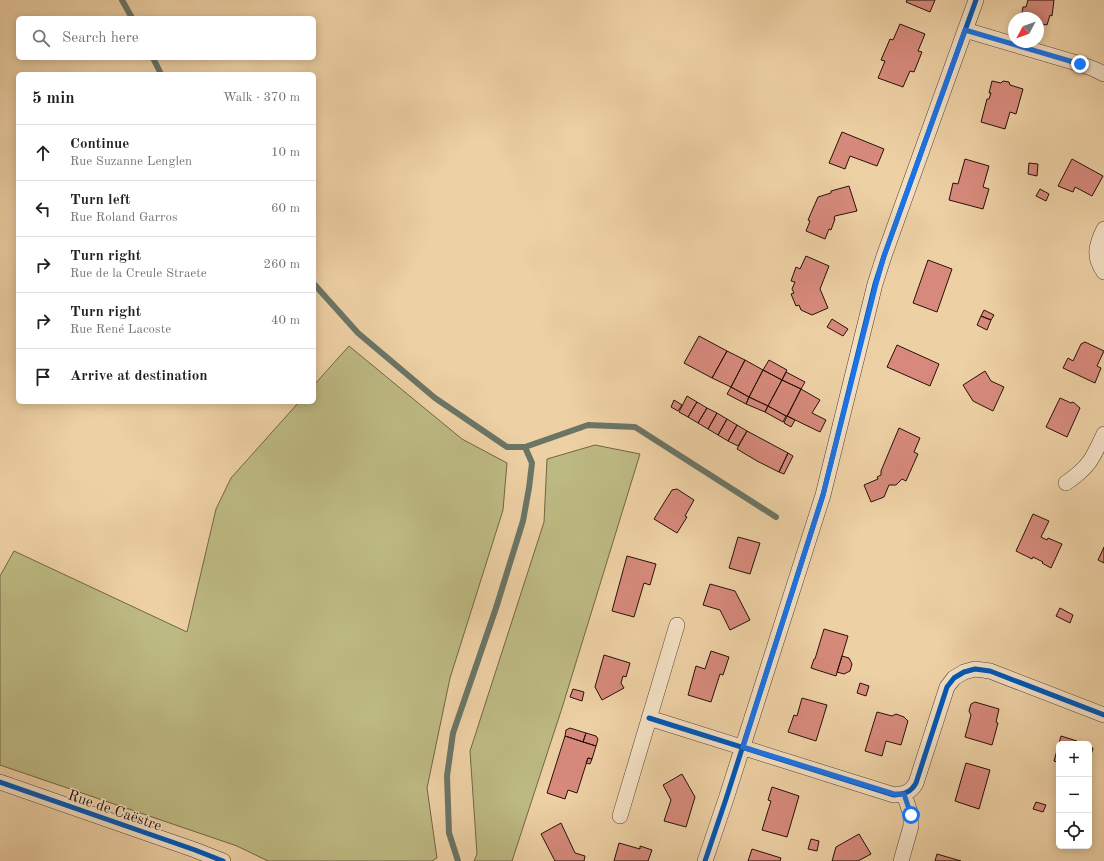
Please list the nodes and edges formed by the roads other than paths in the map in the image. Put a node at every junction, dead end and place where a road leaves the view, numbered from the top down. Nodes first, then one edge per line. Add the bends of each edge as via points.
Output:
1 (976, 0) edge
2 (965, 30) junction
3 (1104, 74) edge
4 (1104, 229) edge
5 (1104, 272) edge
6 (1104, 434) edge
7 (1066, 484) dead end
8 (677, 625) dead end
9 (1104, 715) edge
10 (649, 718) junction
11 (743, 747) junction
12 (0, 782) edge
13 (904, 794) junction
14 (620, 816) dead end
15 (223, 861) edge
16 (705, 861) edge
17 (901, 861) edge

1 - 2 street
2 - 3 street via 1080,64
2 - 11 street via 884,256 823,495
4 - 5 street via 1096,250 1098,264
6 - 7 street via 1087,466
8 - 10 street
9 - 13 street via 990,671 979,668 964,672 954,678 947,687 919,778 910,791
10 - 11 street
10 - 14 street
11 - 13 street via 894,794
11 - 16 street
12 - 15 street, Rue de Caëstre
13 - 17 street via 911,815 911,826

